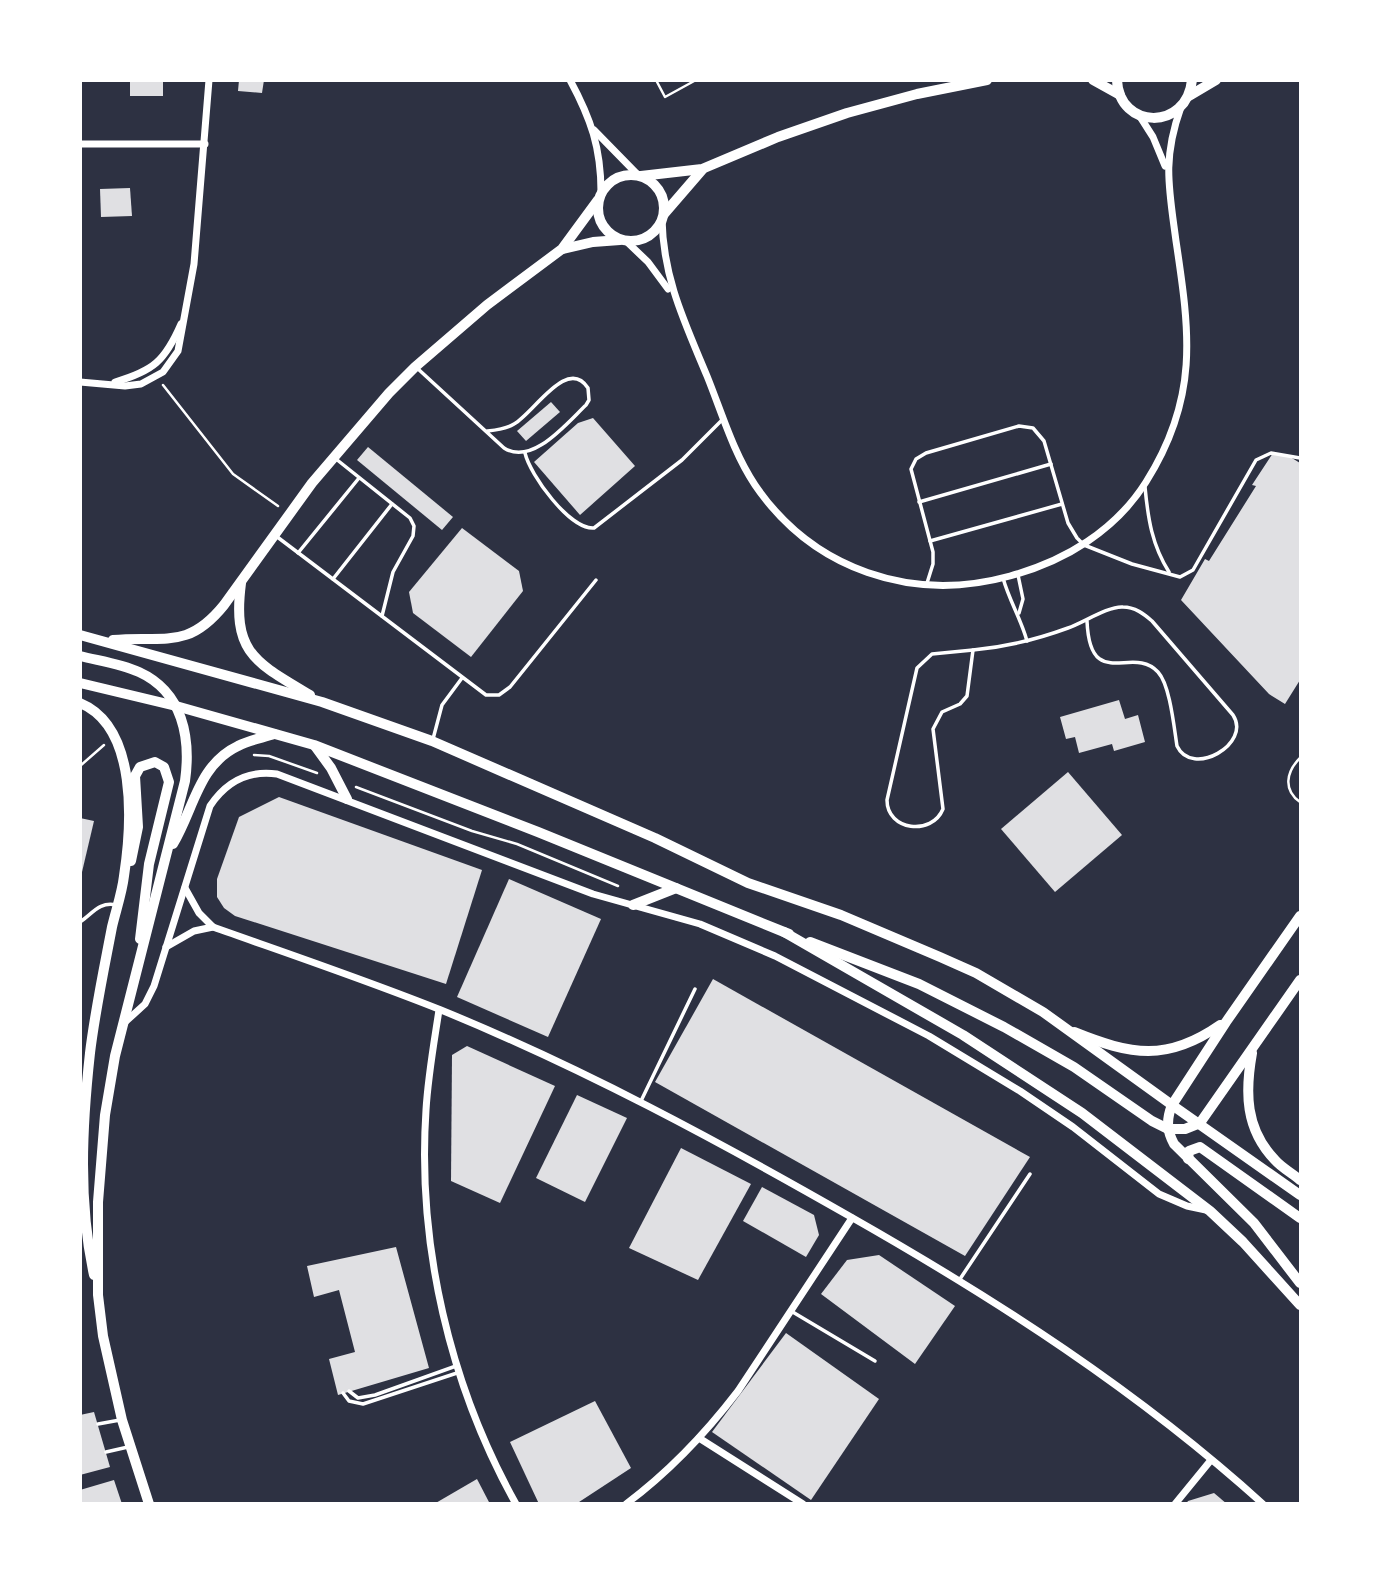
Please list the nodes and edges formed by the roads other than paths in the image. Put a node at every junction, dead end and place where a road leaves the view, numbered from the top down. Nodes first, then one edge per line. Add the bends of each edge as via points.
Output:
1 (209, 80) edge
2 (570, 80) edge
3 (987, 80) edge
4 (1093, 80) edge
5 (1117, 80) edge
6 (1192, 80) edge
7 (1216, 80) edge
8 (1120, 95) junction
9 (1189, 96) junction
10 (1181, 107) junction
11 (1139, 115) junction
12 (594, 130) junction
13 (80, 144) edge
14 (205, 144) junction
15 (702, 169) junction
16 (1167, 170) junction
17 (640, 175) junction
18 (600, 196) junction
19 (663, 218) junction
20 (625, 240) junction
21 (562, 249) junction
22 (674, 298) junction
23 (184, 317) junction
24 (415, 367) junction
25 (80, 382) edge
26 (107, 384) junction
27 (724, 418) junction
28 (487, 431) junction
29 (525, 453) junction
30 (333, 456) junction
31 (1300, 458) edge
32 (1051, 464) junction
33 (359, 477) junction
34 (1145, 484) junction
35 (919, 502) junction
36 (392, 504) junction
37 (1062, 504) junction
38 (273, 535) junction
39 (930, 541) junction
40 (1084, 545) junction
41 (298, 553) junction
42 (1018, 574) junction
43 (1171, 574) junction
44 (1003, 578) junction
45 (333, 579) junction
46 (596, 580) dead end
47 (242, 581) junction
48 (926, 586) junction
49 (1019, 613) junction
50 (382, 616) junction
51 (1087, 621) junction
52 (80, 635) edge
53 (105, 640) junction
54 (1027, 641) junction
55 (973, 650) junction
56 (80, 656) edge
57 (462, 678) junction
58 (80, 682) edge
59 (322, 702) junction
60 (80, 703) edge
61 (176, 706) junction
62 (274, 734) junction
63 (432, 741) junction
64 (314, 746) junction
65 (347, 799) junction
66 (168, 853) junction
67 (124, 878) junction
68 (185, 888) junction
69 (676, 888) junction
70 (118, 905) junction
71 (633, 905) junction
72 (1300, 916) edge
73 (80, 922) edge
74 (213, 927) junction
75 (784, 932) junction
76 (166, 947) junction
77 (137, 968) junction
78 (1300, 980) edge
79 (695, 989) dead end
80 (439, 1010) junction
81 (1226, 1022) junction
82 (123, 1024) junction
83 (1074, 1032) junction
84 (1253, 1049) junction
85 (640, 1101) junction
86 (1172, 1105) junction
87 (1200, 1123) junction
88 (1168, 1129) junction
89 (1188, 1158) junction
90 (82, 1170) edge
91 (1030, 1174) dead end
92 (1300, 1180) edge
93 (1300, 1195) edge
94 (1210, 1211) junction
95 (852, 1218) junction
96 (1300, 1218) edge
97 (959, 1281) junction
98 (1300, 1283) edge
99 (98, 1295) junction
100 (1300, 1305) edge
101 (792, 1311) junction
102 (875, 1361) dead end
103 (457, 1369) junction
104 (349, 1391) dead end
105 (343, 1393) dead end
106 (122, 1420) junction
107 (98, 1424) dead end
108 (699, 1438) junction
109 (129, 1447) junction
110 (106, 1452) dead end
111 (1211, 1460) junction
112 (149, 1503) edge
113 (516, 1503) edge
114 (626, 1503) edge
115 (803, 1503) edge
116 (1175, 1503) edge
117 (1263, 1503) edge

1 - 14 street
2 - 12 street
3 - 15 street via 847,113
4 - 8 street
5 - 8 street
6 - 9 street
7 - 9 street
8 - 11 street
9 - 10 street
10 - 11 street via 1166,117
10 - 16 street
11 - 16 street
12 - 17 street
12 - 18 street
13 - 14 street
14 - 23 street via 194,264
15 - 17 street
15 - 19 street
16 - 34 street via 1187,318 1188,361 1175,425
17 - 18 street via 613,179
17 - 19 street via 660,191
18 - 20 street via 603,225
18 - 21 street
19 - 20 street via 652,234
19 - 22 street via 664,251
20 - 21 street
20 - 22 street
21 - 24 street
22 - 27 street
23 - 26 street via 159,363 138,376
23 - 26 street via 178,351 157,377 133,385
24 - 28 lane
24 - 30 street
25 - 26 street
27 - 29 lane via 682,460 594,527 578,524 558,503 534,476
27 - 48 street via 734,448 755,485 800,533 855,567
28 - 29 lane via 509,451
28 - 29 lane via 514,424 563,380 575,377 585,383 590,394 586,405 536,449
30 - 33 lane
30 - 38 street
31 - 43 lane via 1271,453 1256,460 1193,570 1185,576
32 - 35 lane
32 - 35 lane via 1042,436 1029,426 1019,426 916,459 911,475
32 - 37 lane
33 - 36 lane
33 - 41 lane
34 - 40 street via 1116,519
34 - 43 lane via 1151,534
35 - 39 lane
36 - 45 lane
36 - 50 lane via 410,518 414,531 393,572
37 - 39 lane
37 - 40 lane via 1072,531
38 - 41 lane
38 - 47 street
39 - 48 lane via 933,564
40 - 42 street
40 - 43 lane
41 - 45 lane
42 - 44 street
42 - 49 lane via 1023,599
44 - 48 street
44 - 49 lane
45 - 50 lane
46 - 57 lane via 505,692 486,695
47 - 53 street via 217,613 190,634 159,640
47 - 59 street via 239,623 251,655
49 - 54 lane
50 - 57 lane
51 - 51 lane via 1116,607 1145,615 1233,715 1238,728 1235,737 1210,756 1196,760 1182,754 1158,671 1140,662 1113,664 1100,659 1088,641
51 - 54 lane
52 - 53 street
53 - 59 street
54 - 55 lane
55 - 55 lane via 932,654 917,668 887,800 892,818 902,824 927,825 943,809 933,729 942,712 967,696
56 - 61 street via 141,673 164,689
57 - 63 lane via 442,705
58 - 61 street
59 - 63 street
60 - 67 street via 103,718 117,737 128,800
61 - 62 street
61 - 66 street via 186,737 187,766
62 - 64 street
62 - 66 street via 239,745 213,764
63 - 83 street via 748,883 841,915 976,973
64 - 65 street
64 - 69 street
65 - 68 street via 277,774 238,778 210,806
65 - 71 street via 593,894
66 - 77 street
67 - 70 street
67 - 77 street via 138,827 135,776 144,764 155,762 164,767 169,782 145,890
68 - 74 street
68 - 76 street
69 - 71 street
69 - 75 street
70 - 73 lane via 105,904
70 - 90 street via 91,1049
71 - 94 street via 711,928 929,1036 1083,1134 1159,1194
72 - 81 main road
74 - 76 street via 187,934
74 - 80 street
75 - 88 street via 919,984 1004,1027
75 - 94 main road via 1038,1082
76 - 82 street via 150,995
77 - 82 street
78 - 84 main road
79 - 85 lane
80 - 85 street
80 - 103 street via 426,1110 425,1172 430,1236
81 - 83 main road via 1188,1043 1147,1052 1112,1047
81 - 86 main road
82 - 99 street via 103,1144
83 - 86 street
84 - 87 main road
84 - 92 main road via 1246,1093 1254,1129 1275,1161
85 - 95 street
86 - 87 main road
86 - 88 main road
87 - 88 main road
87 - 93 main road
88 - 89 main road via 1174,1144
89 - 96 main road via 1192,1149 1200,1147
89 - 98 main road via 1254,1223
90 - 99 street
91 - 97 lane
94 - 100 main road
95 - 97 street
95 - 101 street
97 - 111 street via 1044,1333
99 - 106 street
101 - 102 lane
101 - 108 street via 738,1391
103 - 104 lane via 375,1395 358,1398
103 - 105 lane via 363,1404 353,1403
103 - 113 street via 476,1423
106 - 107 lane
106 - 109 street
108 - 114 street
108 - 115 street
109 - 110 lane
109 - 112 street
111 - 116 street
111 - 117 street

